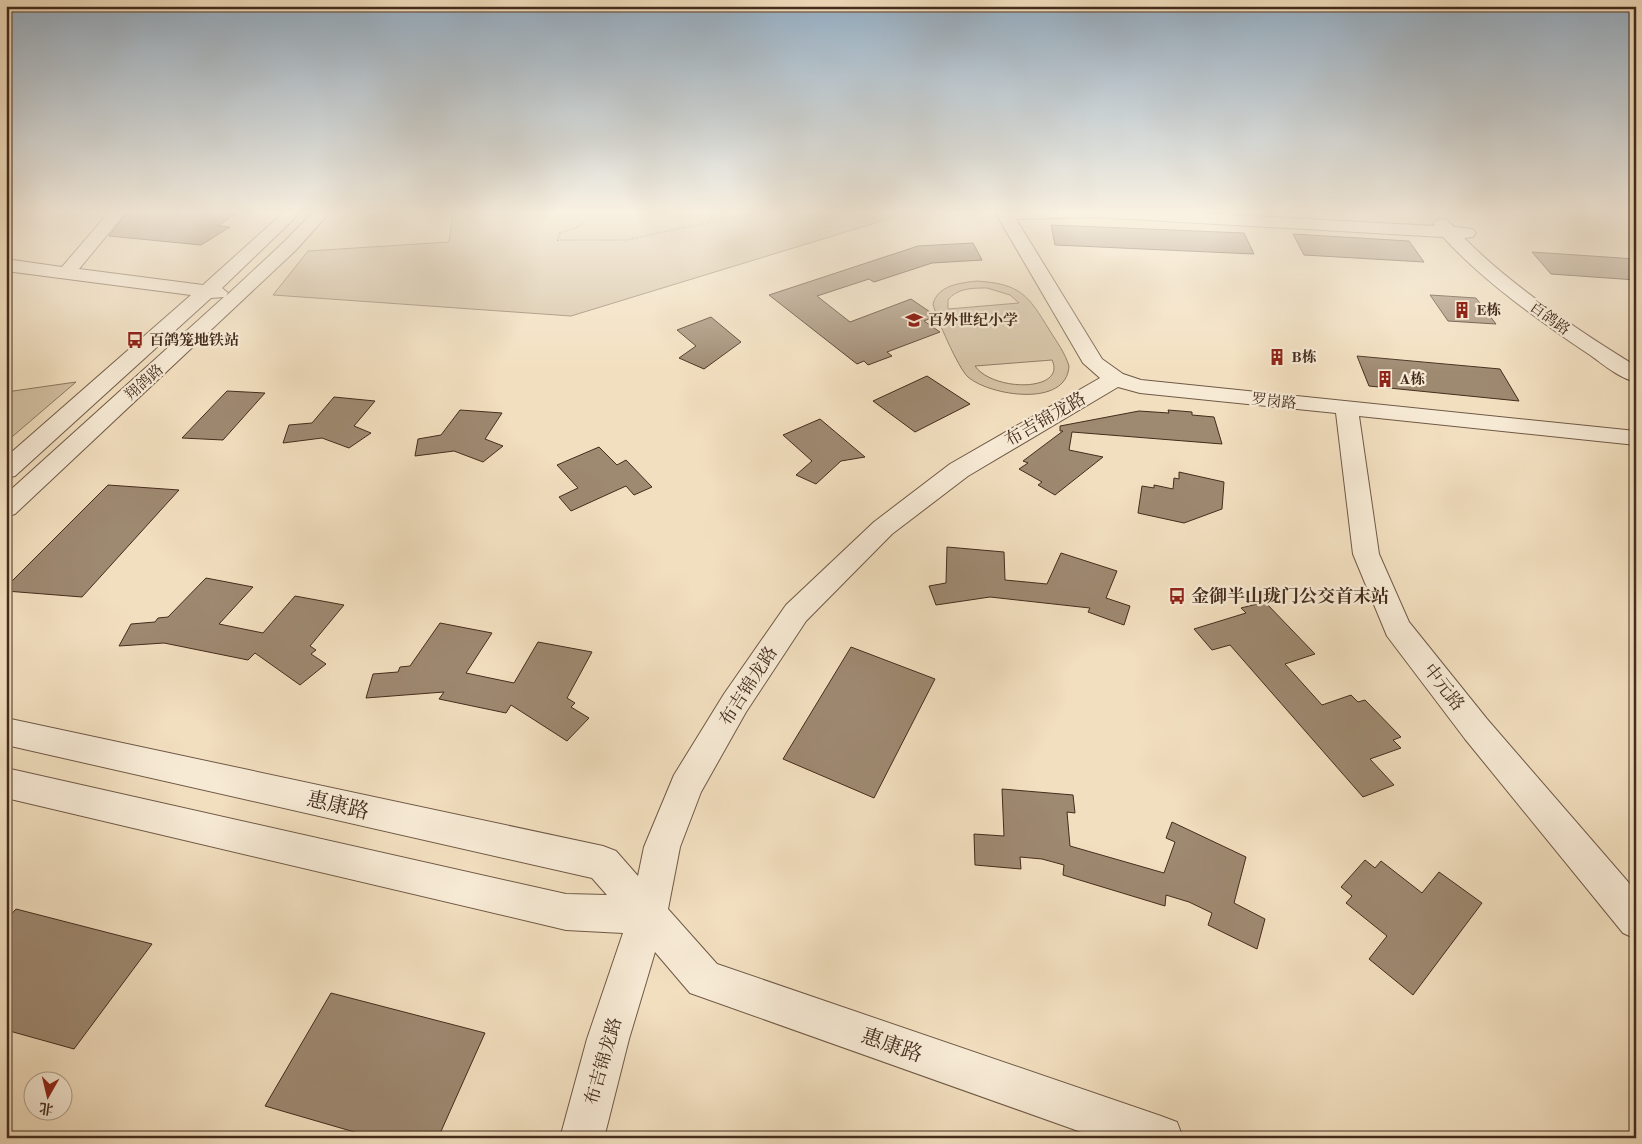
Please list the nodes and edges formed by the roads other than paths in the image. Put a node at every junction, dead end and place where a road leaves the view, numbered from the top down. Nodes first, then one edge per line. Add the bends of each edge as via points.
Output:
1 (9, 265) edge
2 (73, 265) edge
3 (235, 265) edge
4 (269, 265) edge
5 (1035, 265) edge
6 (1483, 265) edge
7 (1502, 265) edge
8 (67, 272) junction
9 (206, 292) junction
10 (238, 295) junction
11 (1636, 358) edge
12 (1636, 376) edge
13 (1115, 379) junction
14 (1347, 409) junction
15 (1636, 438) edge
16 (6, 470) edge
17 (6, 508) edge
18 (6, 731) edge
19 (6, 783) edge
20 (648, 915) junction
21 (1636, 920) edge
22 (582, 1138) edge
23 (1161, 1138) edge

1 - 8 street
2 - 8 street
3 - 9 street, 翔鸽路
4 - 10 street, 翔鸽路
5 - 13 street, 罗岗路 via 1094,363
6 - 12 street, 百鸽路 via 1530,304
7 - 11 street, 百鸽路 via 1545,299
8 - 9 street
9 - 10 street
9 - 16 street, 翔鸽路
10 - 17 street, 翔鸽路
13 - 14 street, 罗岗路 via 1140,386
13 - 20 street, 布吉锦龙路 via 959,470 883,528 796,613 735,703 686,786 662,847
14 - 15 street, 罗岗路
14 - 21 street, 中元路 via 1366,554 1397,628 1476,729
18 - 20 street, 惠康路 via 603,863
19 - 20 street via 566,912
20 - 22 street, 布吉锦龙路 via 608,1039
20 - 23 street, 惠康路 via 704,979

